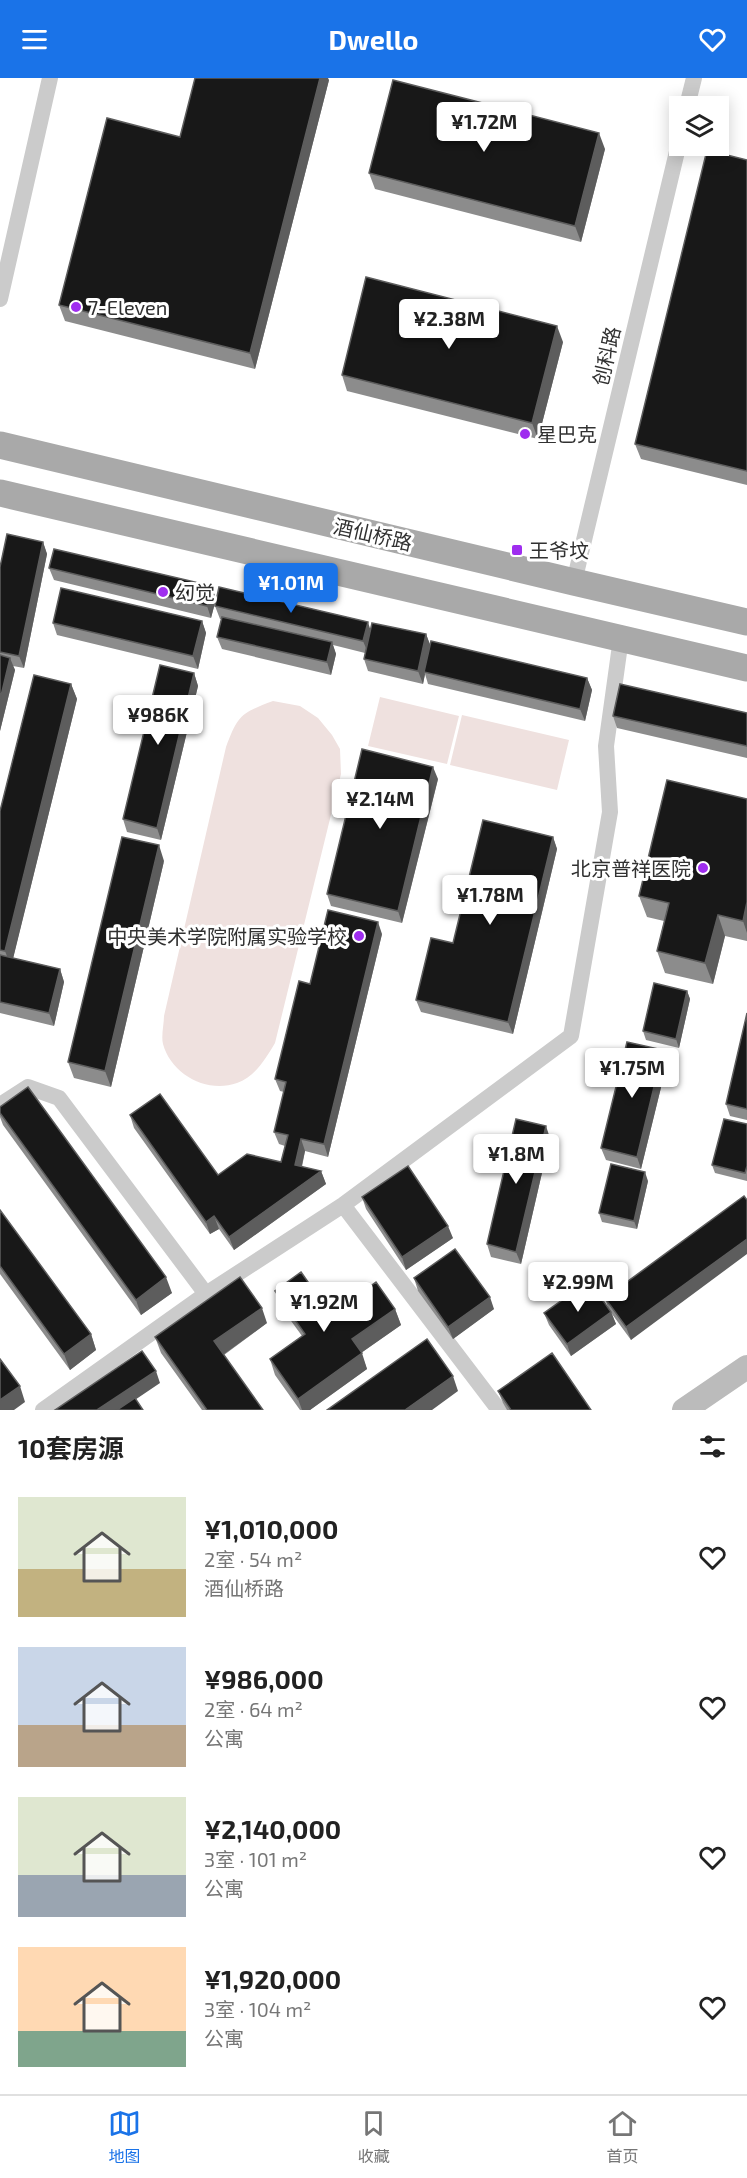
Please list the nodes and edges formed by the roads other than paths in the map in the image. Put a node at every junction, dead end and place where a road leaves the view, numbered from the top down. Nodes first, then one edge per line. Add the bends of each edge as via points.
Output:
1 (50, 78) edge
2 (694, 78) edge
3 (690, 96) edge
4 (676, 156) edge
5 (0, 299) edge
6 (0, 445) edge
7 (0, 493) edge
8 (574, 582) junction
9 (747, 622) edge
10 (621, 638) junction
11 (747, 668) edge
12 (0, 1105) edge
13 (343, 1205) junction
14 (206, 1294) junction
15 (747, 1367) edge
16 (43, 1410) edge
17 (499, 1410) edge
18 (684, 1410) edge

1 - 5 street
2 - 3 street
4 - 8 street, 创科路
6 - 8 main road, 酒仙桥路
7 - 10 main road
8 - 9 main road, 酒仙桥路
10 - 11 main road
10 - 13 street via 606,746 610,812 570,1036
12 - 14 street via 28,1087 59,1098
13 - 14 street
13 - 17 street
14 - 16 street
15 - 18 main road

